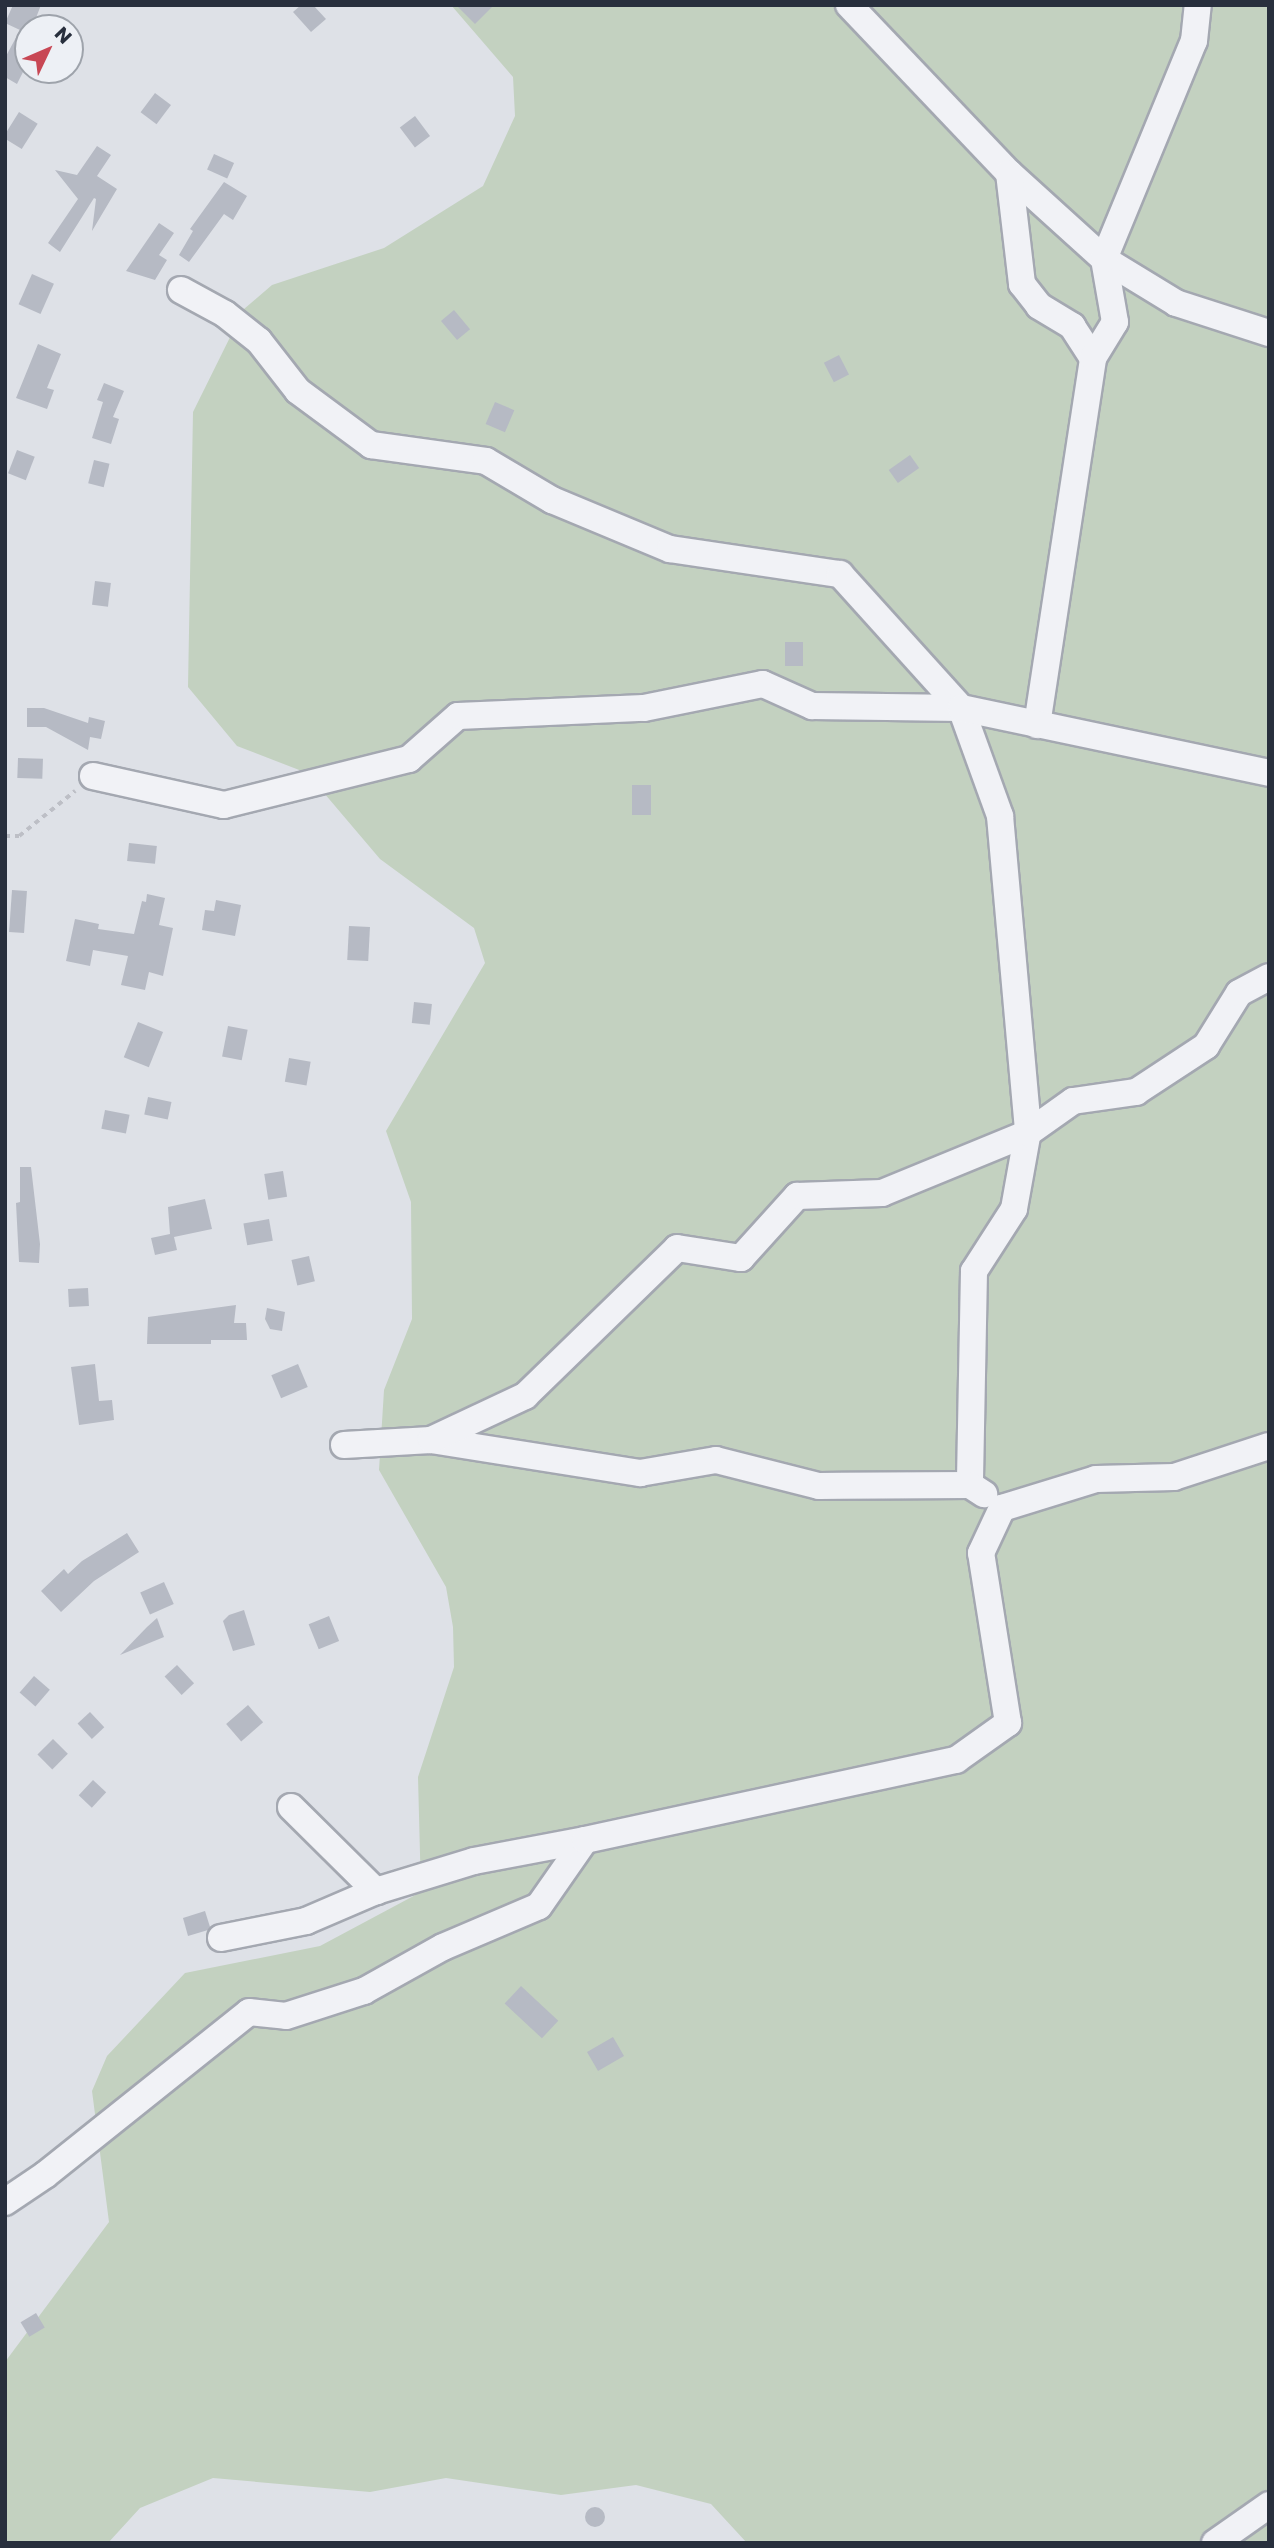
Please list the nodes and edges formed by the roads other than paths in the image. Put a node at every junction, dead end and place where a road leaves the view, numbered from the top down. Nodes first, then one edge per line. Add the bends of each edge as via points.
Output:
1 (849, 5) edge
2 (1198, 5) edge
3 (1009, 173) junction
4 (1104, 258) junction
5 (181, 290) dead end
6 (1269, 333) edge
7 (1093, 358) junction
8 (961, 708) junction
9 (1037, 725) junction
10 (1269, 773) edge
11 (93, 776) road end
12 (1269, 977) edge
13 (1028, 1133) junction
14 (430, 1440) junction
15 (344, 1445) dead end
16 (1269, 1446) edge
17 (970, 1485) junction
18 (1002, 1508) junction
19 (291, 1807) dead end
20 (585, 1840) junction
21 (376, 1891) junction
22 (221, 1938) dead end
23 (5, 2202) edge
24 (1269, 2505) edge
25 (1215, 2543) edge

1 - 3 street
2 - 4 street via 1194,41
3 - 4 street
3 - 7 street via 1021,284 1040,306 1072,326
4 - 6 street via 1176,303
4 - 7 street via 1115,322
5 - 8 street via 225,314 259,341 298,391 371,445 486,461 552,500 670,549 840,575
7 - 9 street
8 - 9 street
8 - 11 street via 812,706 763,684 644,708 458,716 409,759 224,805
8 - 13 street via 1000,816
9 - 10 street
12 - 13 street via 1239,993 1206,1046 1136,1092 1073,1101
13 - 14 street via 882,1193 797,1196 741,1258 677,1248 525,1396
13 - 17 street via 1014,1209 974,1271
14 - 15 street
14 - 17 street via 640,1473 716,1460 819,1486
16 - 18 street via 1174,1477 1096,1479
17 - 18 street
18 - 20 street via 981,1553 1008,1723 956,1760
19 - 21 street
20 - 21 street via 474,1861
20 - 23 street via 539,1906 443,1947 364,1991 286,2016 249,2012 46,2175
21 - 22 street via 306,1921
24 - 25 street

